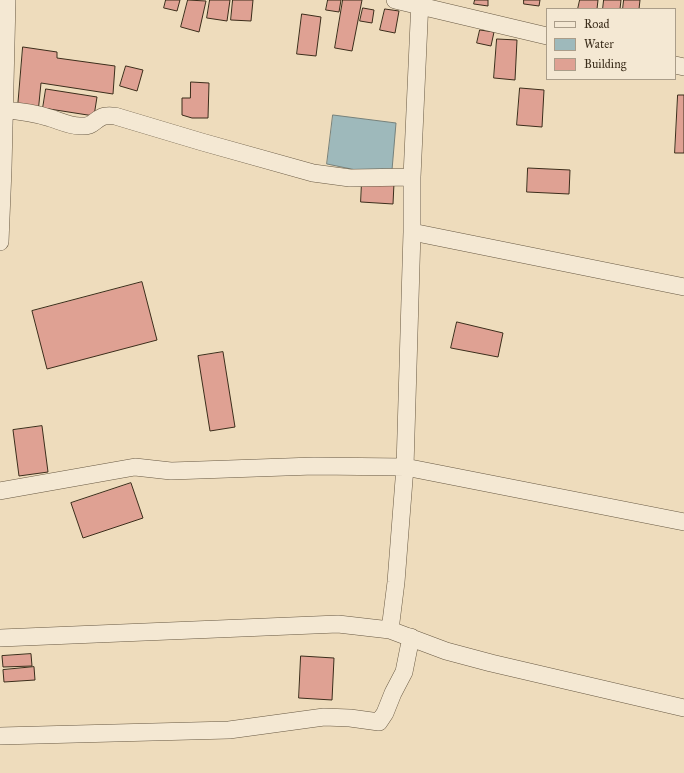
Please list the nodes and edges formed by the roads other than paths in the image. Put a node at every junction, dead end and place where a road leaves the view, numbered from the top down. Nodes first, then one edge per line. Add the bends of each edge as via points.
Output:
1 (7, 0) edge
2 (395, 0) edge
3 (420, 3) edge
4 (546, 36) edge
5 (4, 110) junction
6 (412, 177) junction
7 (412, 232) junction
8 (0, 242) edge
9 (684, 287) edge
10 (405, 467) junction
11 (0, 491) edge
12 (684, 522) edge
13 (390, 630) junction
14 (411, 637) junction
15 (0, 638) edge
16 (684, 708) edge
17 (0, 736) edge

1 - 5 street
2 - 3 street
3 - 4 street
3 - 6 street
5 - 6 street via 19,111 80,126 91,125 103,116 115,116 313,173 350,178
5 - 8 street
6 - 7 street
7 - 9 street
7 - 10 street
10 - 11 street via 314,466 171,472 136,467
10 - 12 street
10 - 13 street
13 - 14 street
13 - 15 street via 338,624
14 - 16 street via 446,651 492,663
14 - 17 street via 404,672 379,722 324,717 229,730

